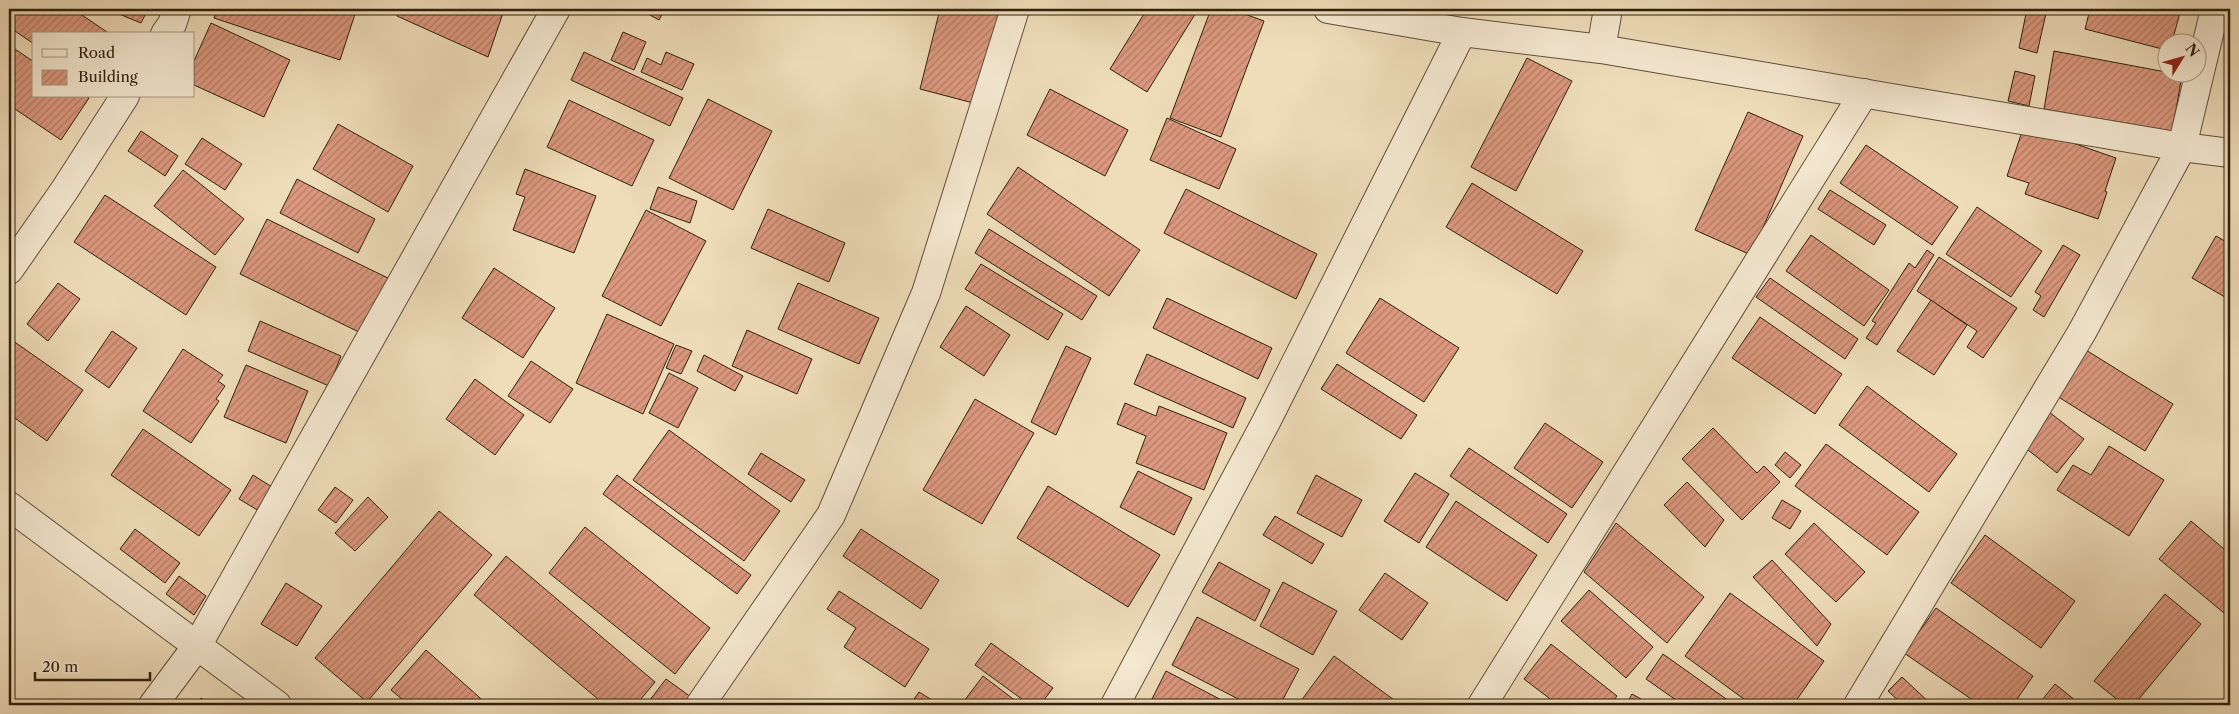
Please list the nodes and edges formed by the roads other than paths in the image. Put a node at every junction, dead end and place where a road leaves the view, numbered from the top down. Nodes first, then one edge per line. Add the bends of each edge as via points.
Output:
1 (177, 9) edge
2 (556, 9) edge
3 (1015, 9) edge
4 (1328, 9) edge
5 (1608, 9) edge
6 (2215, 9) edge
7 (166, 32) edge
8 (1462, 32) junction
9 (1601, 49) junction
10 (1864, 93) junction
11 (124, 98) edge
12 (2182, 147) junction
13 (2230, 153) edge
14 (9, 270) edge
15 (9, 506) edge
16 (197, 646) junction
17 (153, 705) edge
18 (277, 705) edge
19 (700, 705) edge
20 (1115, 705) edge
21 (1482, 705) edge
22 (1858, 705) edge

1 - 7 street
2 - 16 street
3 - 19 street via 926,293 831,515
4 - 8 street
5 - 9 street
6 - 12 street
8 - 9 street
8 - 20 street via 1266,422
9 - 10 street
10 - 12 street
10 - 21 street
11 - 14 street
12 - 13 street
12 - 22 street via 2076,340
15 - 16 street
16 - 17 street
16 - 18 street

